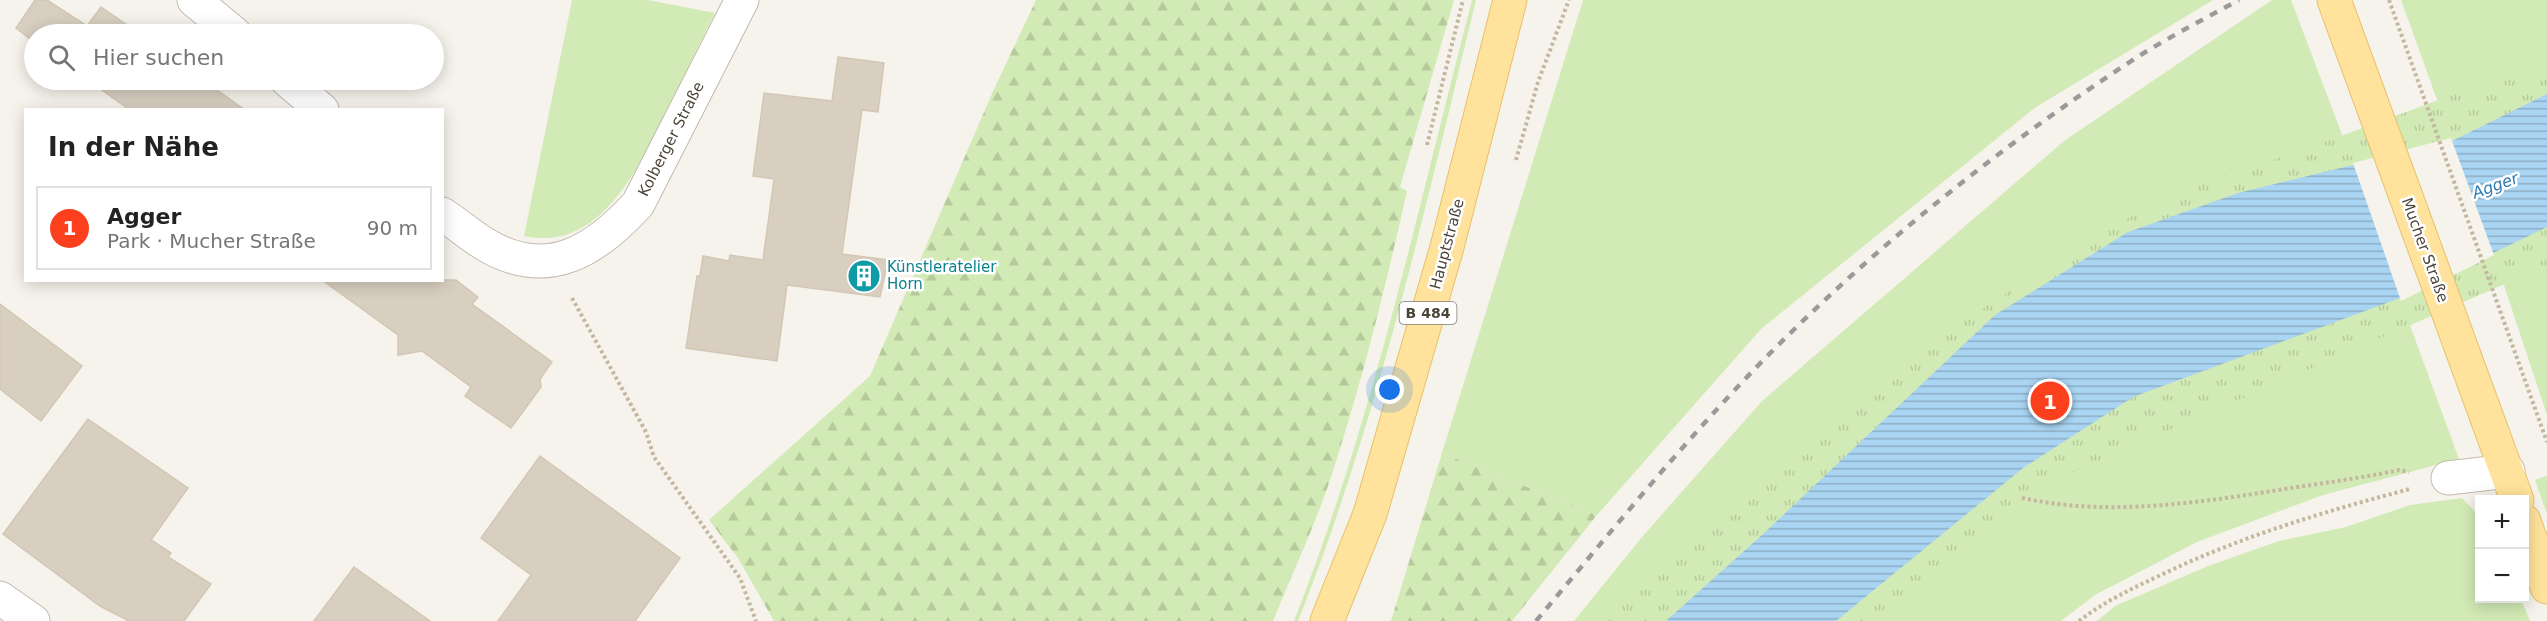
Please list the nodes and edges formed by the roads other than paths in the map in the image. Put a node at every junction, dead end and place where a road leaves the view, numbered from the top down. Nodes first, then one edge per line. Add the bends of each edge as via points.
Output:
1 (194, 0) edge
2 (742, 0) edge
3 (1510, 0) edge
4 (2334, 0) edge
5 (223, 24) edge
6 (299, 90) edge
7 (320, 108) edge
8 (444, 215) edge
9 (2448, 478) road end
10 (2512, 485) edge
11 (2529, 535) edge
12 (2547, 587) edge
13 (0, 598) edge
14 (33, 621) edge
15 (1327, 621) edge

1 - 5 street
2 - 8 street, Kolberger Straße via 638,204 613,231 591,246 552,262 528,260 489,247
3 - 15 main road, Hauptstraße / B 484 via 1447,247 1373,503
4 - 10 main road, Mucher Straße
6 - 7 street
9 - 10 street
11 - 12 main road
13 - 14 street

